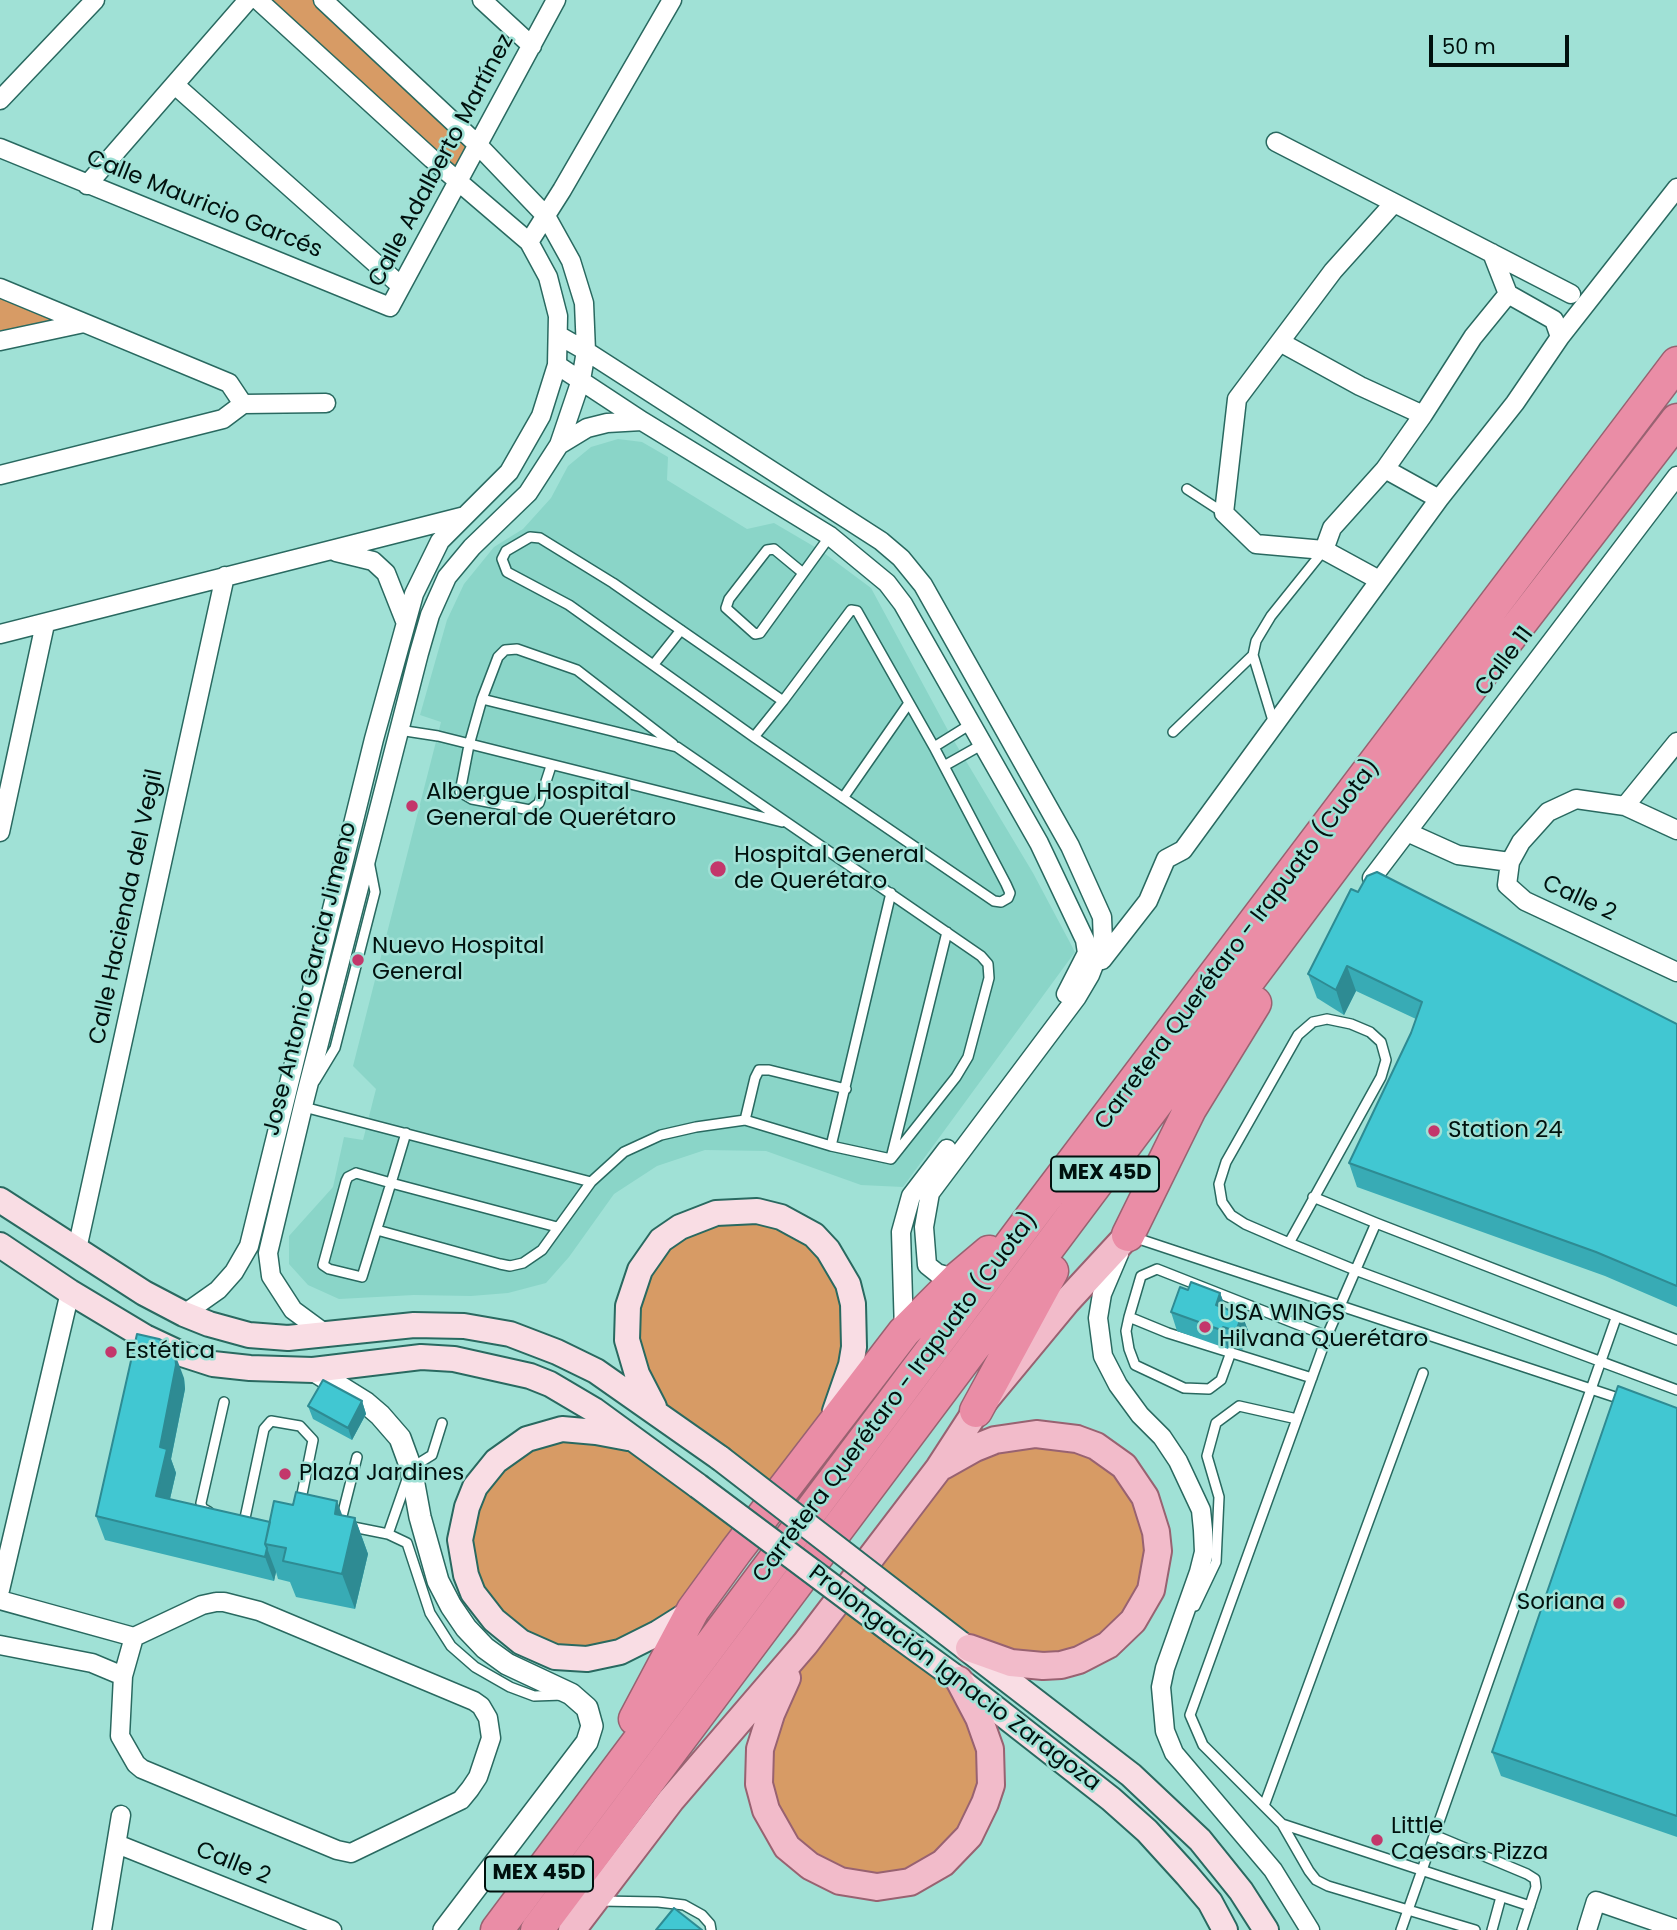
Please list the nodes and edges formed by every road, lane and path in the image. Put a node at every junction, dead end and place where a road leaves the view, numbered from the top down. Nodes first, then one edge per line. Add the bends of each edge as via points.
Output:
1 (95, 0) edge
2 (248, 0) edge
3 (258, 0) edge
4 (323, 0) edge
5 (482, 0) edge
6 (556, 0) edge
7 (672, 0) edge
8 (532, 46) junction
9 (175, 85) junction
10 (0, 100) edge
11 (1276, 142) dead end
12 (478, 145) junction
13 (0, 148) edge
14 (459, 183) junction
15 (86, 185) junction
16 (1677, 188) edge
17 (1394, 202) junction
18 (545, 216) junction
19 (528, 242) junction
20 (1492, 253) junction
21 (401, 286) junction
22 (0, 288) edge
23 (1508, 294) junction
24 (1571, 294) junction
25 (1591, 299) junction
26 (390, 307) joint
27 (1553, 320) junction
28 (84, 323) junction
29 (558, 335) junction
30 (1560, 337) junction
31 (0, 341) edge
32 (1280, 342) junction
33 (586, 351) junction
34 (1677, 363) edge
35 (557, 365) junction
36 (580, 380) junction
37 (326, 403) dead end
38 (243, 404) junction
39 (1423, 415) junction
40 (1677, 420) edge
41 (642, 421) junction
42 (559, 445) junction
43 (1385, 469) junction
44 (0, 475) edge
45 (1677, 476) edge
46 (1187, 489) dead end
47 (1439, 499) junction
48 (1224, 513) junction
49 (465, 516) junction
50 (830, 536) junction
51 (333, 551) junction
52 (1324, 551) junction
53 (803, 573) junction
54 (225, 576) junction
55 (1380, 580) junction
56 (405, 621) junction
57 (45, 624) junction
58 (681, 630) junction
59 (0, 634) edge
60 (1254, 655) junction
61 (654, 664) junction
62 (482, 699) junction
63 (783, 701) junction
64 (909, 704) junction
65 (971, 724) junction
66 (1275, 727) junction
67 (399, 730) junction
68 (1173, 732) dead end
69 (754, 737) junction
70 (1677, 742) edge
71 (469, 744) junction
72 (983, 744) junction
73 (677, 747) junction
74 (934, 747) junction
75 (551, 766) junction
76 (944, 766) junction
77 (843, 798) junction
78 (1625, 806) junction
79 (1371, 817) junction
80 (789, 823) junction
81 (1677, 830) edge
82 (0, 832) edge
83 (1407, 832) junction
84 (1510, 862) junction
85 (1372, 878) edge
86 (891, 893) junction
87 (947, 932) junction
88 (1677, 972) edge
89 (1090, 975) junction
90 (1070, 988) junction
91 (845, 1089) junction
92 (304, 1102) junction
93 (284, 1104) junction
94 (745, 1120) junction
95 (406, 1133) junction
96 (831, 1146) junction
97 (891, 1159) junction
98 (1102, 1178) junction
99 (590, 1182) junction
100 (391, 1183) junction
101 (1313, 1196) junction
102 (0, 1200) edge
103 (259, 1206) junction
104 (280, 1209) junction
105 (1032, 1216) junction
106 (1376, 1223) junction
107 (557, 1227) junction
108 (377, 1230) junction
109 (1128, 1235) junction
110 (1289, 1243) junction
111 (0, 1245) edge
112 (77, 1249) junction
113 (1355, 1270) junction
114 (957, 1279) junction
115 (70, 1292) junction
116 (1339, 1305) junction
117 (184, 1314) junction
118 (1129, 1317) junction
119 (1616, 1318) junction
120 (904, 1332) junction
121 (327, 1335) junction
122 (1327, 1336) junction
123 (1677, 1340) edge
124 (1231, 1352) junction
125 (1601, 1362) junction
126 (313, 1370) junction
127 (1423, 1373) dead end
128 (1312, 1378) junction
129 (1591, 1387) junction
130 (1677, 1390) edge
131 (224, 1402) dead end
132 (1629, 1402) edge
133 (976, 1411) junction
134 (658, 1414) junction
135 (1297, 1419) junction
136 (442, 1423) dead end
137 (825, 1437) junction
138 (636, 1439) junction
139 (357, 1457) dead end
140 (411, 1468) junction
141 (939, 1468) junction
142 (222, 1514) edge
143 (233, 1516) edge
144 (298, 1517) edge
145 (245, 1518) junction
146 (258, 1521) edge
147 (329, 1522) edge
148 (340, 1524) junction
149 (388, 1534) junction
150 (0, 1590) edge
151 (0, 1600) edge
152 (694, 1610) junction
153 (134, 1637) junction
154 (805, 1644) junction
155 (0, 1645) edge
156 (969, 1648) junction
157 (1166, 1668) junction
158 (124, 1676) junction
159 (959, 1680) junction
160 (571, 1694) junction
161 (1264, 1806) junction
162 (121, 1815) dead end
163 (581, 1818) junction
164 (1282, 1824) junction
165 (1434, 1835) junction
166 (117, 1844) junction
167 (1421, 1871) junction
168 (1501, 1897) junction
169 (594, 1901) junction
170 (1530, 1906) junction
171 (1409, 1909) junction
172 (1677, 1929) edge
173 (102, 1930) edge
174 (332, 1930) edge
175 (444, 1930) edge
176 (497, 1930) edge
177 (537, 1930) edge
178 (572, 1930) edge
179 (711, 1930) edge
180 (1224, 1930) edge
181 (1266, 1930) edge
182 (1310, 1930) edge
183 (1401, 1930) edge
184 (1475, 1930) edge
185 (1492, 1930) edge
186 (1522, 1930) edge
187 (1587, 1930) edge

1 - 10 street
2 - 9 street
3 - 14 street, Jose Antonio Garcia Jimeno
4 - 12 street
5 - 8 street
6 - 8 street, Calle Adalberto Martínez
7 - 18 street
8 - 12 street, Calle Adalberto Martínez
9 - 15 street
9 - 21 street
11 - 17 street
12 - 14 street, Calle Adalberto Martínez
12 - 18 street
13 - 15 street, Calle Mauricio Garcés
14 - 19 street, Jose Antonio Garcia Jimeno
14 - 21 street, Calle Adalberto Martínez
15 - 26 street, Calle Mauricio Garcés
16 - 25 street
17 - 20 street
17 - 32 street via 1333,271
18 - 19 street
18 - 33 street via 572,261 584,303
19 - 29 street, Jose Antonio Garcia Jimeno via 548,277
20 - 23 street
20 - 24 street
21 - 26 street, Calle Adalberto Martínez
22 - 28 street
23 - 27 street
23 - 39 street via 1473,337
24 - 25 street
24 - 27 street
25 - 30 street
27 - 30 street
28 - 31 street
28 - 38 street via 229,383
29 - 33 street
29 - 35 street, Jose Antonio Garcia Jimeno
30 - 47 street
32 - 39 street
32 - 48 street via 1237,398
33 - 36 street
33 - 89 street via 881,541 923,585 1070,846 1102,917 1103,942
34 - 105 highway, Carretera Querétaro - Irapuato (Cuota) / MEX 45D
35 - 36 street
35 - 49 street, Jose Antonio Garcia Jimeno via 541,416 509,472
36 - 41 street
36 - 42 street
37 - 38 street
38 - 44 street via 223,419
39 - 43 street
40 - 79 highway, Carretera Querétaro - Irapuato (Cuota) / MEX 45D
41 - 42 street via 587,428
41 - 50 street
42 - 67 street, Jose Antonio Garcia Jimeno via 528,493 447,577 430,615
43 - 47 street
43 - 52 street via 1332,528
45 - 83 street, Calle 11
46 - 48 lane
47 - 55 street
48 - 52 street via 1256,544
49 - 51 street
49 - 56 street, Jose Antonio Garcia Jimeno via 440,541
50 - 53 lane
50 - 65 street via 887,583 903,604
51 - 54 street
51 - 56 street via 373,561 386,573
52 - 55 street
52 - 60 lane via 1270,616
53 - 53 lane via 758,635 726,608 767,550 774,550
54 - 57 street
54 - 112 street, Calle Hacienda del Vegil
55 - 66 street
56 - 93 street, Jose Antonio Garcia Jimeno
57 - 59 street
57 - 82 street
58 - 61 lane
58 - 61 lane via 540,538 530,537 506,551 502,559 508,572 569,605
58 - 63 lane
60 - 66 lane
60 - 68 lane
61 - 69 lane
62 - 71 lane
62 - 73 lane
62 - 73 lane via 498,657 505,650 517,649 577,670
63 - 64 lane via 853,610
63 - 69 lane
64 - 74 lane
64 - 77 lane
65 - 72 street
65 - 74 lane
66 - 89 street via 1183,850 1166,859 1148,901
67 - 71 lane
67 - 92 street, Jose Antonio Garcia Jimeno
69 - 77 lane
70 - 78 street
71 - 75 lane
71 - 75 lane via 460,792 472,799 535,808
72 - 76 lane
72 - 90 street via 1039,843 1085,940 1087,953
73 - 80 lane
74 - 76 lane
75 - 80 lane
76 - 77 lane via 1010,893 1001,902
78 - 81 street
78 - 84 street via 1576,799 1548,812
79 - 98 highway, Carretera Querétaro - Irapuato (Cuota) / MEX 45D
79 - 109 highway via 1190,1109
80 - 86 lane
83 - 84 street via 1458,855
83 - 85 street, Calle 11
84 - 88 street, Calle 2 via 1507,885 1525,901
86 - 87 lane
86 - 91 lane
87 - 97 lane
87 - 97 lane via 981,956 988,964 989,978 968,1057
89 - 90 street
89 - 114 street via 930,1193 923,1227 928,1265
90 - 120 street via 911,1196 901,1233
91 - 94 lane via 759,1070
91 - 96 lane
92 - 93 lane
92 - 95 lane
92 - 104 street, Jose Antonio Garcia Jimeno
93 - 103 street, Jose Antonio Garcia Jimeno
94 - 96 lane
94 - 99 lane via 661,1135 625,1152
95 - 99 lane
95 - 100 lane
96 - 97 lane
98 - 133 highway
98 - 177 highway, Carretera Querétaro - Irapuato (Cuota) / MEX 45D
99 - 107 lane
100 - 107 lane
100 - 108 lane
100 - 108 lane via 356,1173 348,1177 323,1265 362,1277
101 - 106 lane
101 - 110 lane
101 - 110 lane via 1381,1077 1386,1060 1381,1042 1370,1032 1327,1019 1312,1022 1298,1035 1226,1162 1219,1184 1222,1202 1231,1215
102 - 112 main road, Prolongación Ignacio Zaragoza
103 - 104 street
103 - 117 street, Jose Antonio Garcia Jimeno via 249,1246 234,1272
104 - 121 street, Jose Antonio Garcia Jimeno via 268,1253 271,1276 293,1310
105 - 114 highway
105 - 163 highway, Carretera Querétaro - Irapuato (Cuota) / MEX 45D
106 - 113 lane
106 - 119 lane
107 - 108 lane via 532,1258 510,1266
109 - 116 lane
109 - 133 main road
109 - 157 street via 1102,1294 1098,1318 1103,1356 1118,1385 1178,1461 1201,1510 1203,1530 1199,1572
110 - 113 lane
111 - 115 main road, Prolongación Ignacio Zaragoza
112 - 117 main road, Prolongación Ignacio Zaragoza
113 - 116 lane
113 - 125 lane
114 - 120 highway
115 - 126 main road, Prolongación Ignacio Zaragoza via 160,1346 196,1359 241,1368
115 - 150 street
116 - 122 lane
116 - 129 lane
117 - 121 main road, Prolongación Ignacio Zaragoza via 249,1335
118 - 122 lane via 1141,1276 1157,1269
118 - 124 lane
118 - 124 lane via 1126,1331 1135,1365 1184,1388 1209,1389 1221,1380
119 - 123 lane
119 - 125 lane
120 - 137 highway
121 - 134 main road, Prolongación Ignacio Zaragoza via 414,1325 490,1329 579,1362
122 - 128 lane
124 - 128 lane
125 - 129 lane
125 - 130 lane
126 - 138 main road, Prolongación Ignacio Zaragoza via 421,1357 501,1368 550,1384
126 - 140 street via 380,1415 400,1438
127 - 161 lane
128 - 135 lane
129 - 132 lane
129 - 165 lane
131 - 142 lane via 201,1503 206,1511
133 - 141 main road
134 - 137 main road via 637,1374 627,1340 628,1306 639,1270 661,1240 680,1227 716,1213 757,1211 781,1217 814,1235 848,1284 854,1347
134 - 156 main road, Prolongación Ignacio Zaragoza, bridge
135 - 157 lane via 1239,1406 1216,1423 1207,1456 1219,1497 1216,1562
135 - 161 lane via 1190,1715 1203,1745
136 - 140 lane via 432,1455
137 - 152 highway
138 - 152 main road via 562,1429 527,1438 510,1448 485,1473 467,1507 460,1540 466,1575 473,1593 494,1620 521,1642 555,1657 587,1659 620,1652
138 - 159 main road, Prolongación Ignacio Zaragoza, bridge
139 - 148 lane
140 - 149 lane
140 - 160 street via 438,1581 450,1606 485,1648 507,1664
141 - 154 main road
141 - 156 main road via 995,1440 1036,1434 1077,1439 1124,1466 1145,1497 1156,1532 1158,1551 1151,1590 1133,1621 1108,1646 1079,1660 1043,1666 1011,1663
143 - 145 lane
144 - 145 lane via 313,1440 300,1426 271,1421 264,1429
145 - 146 lane
147 - 148 lane
148 - 149 lane
149 - 160 lane via 407,1543 430,1613 451,1646 467,1660 510,1688 534,1696
151 - 153 street
152 - 163 highway
153 - 158 street
153 - 158 street via 202,1605 224,1602 253,1609 474,1701 488,1718 489,1750 478,1777 461,1800 351,1853 142,1769 120,1735
154 - 159 main road via 764,1733 759,1783 766,1810 787,1847 810,1866 840,1881 877,1887 910,1882 943,1863 969,1836 985,1804 992,1768 985,1734
154 - 169 main road via 671,1800
155 - 158 street via 92,1663
156 - 181 main road, Prolongación Ignacio Zaragoza via 1131,1775 1200,1840
157 - 182 street via 1161,1705 1174,1753 1273,1870
159 - 180 main road, Prolongación Ignacio Zaragoza via 1147,1831 1210,1902
160 - 175 street via 587,1708 592,1726 587,1742
161 - 164 lane
162 - 166 street
163 - 176 highway, Carretera Querétaro - Irapuato (Cuota) / MEX 45D
164 - 167 lane
164 - 171 lane via 1317,1880
165 - 167 lane
165 - 170 lane via 1535,1879
166 - 173 street
166 - 174 street, Calle 2
167 - 168 lane
167 - 171 lane
168 - 170 lane
168 - 185 lane
169 - 178 main road
169 - 179 lane via 684,1905 702,1915
170 - 186 lane
171 - 183 lane
171 - 184 lane
172 - 187 street via 1596,1901

